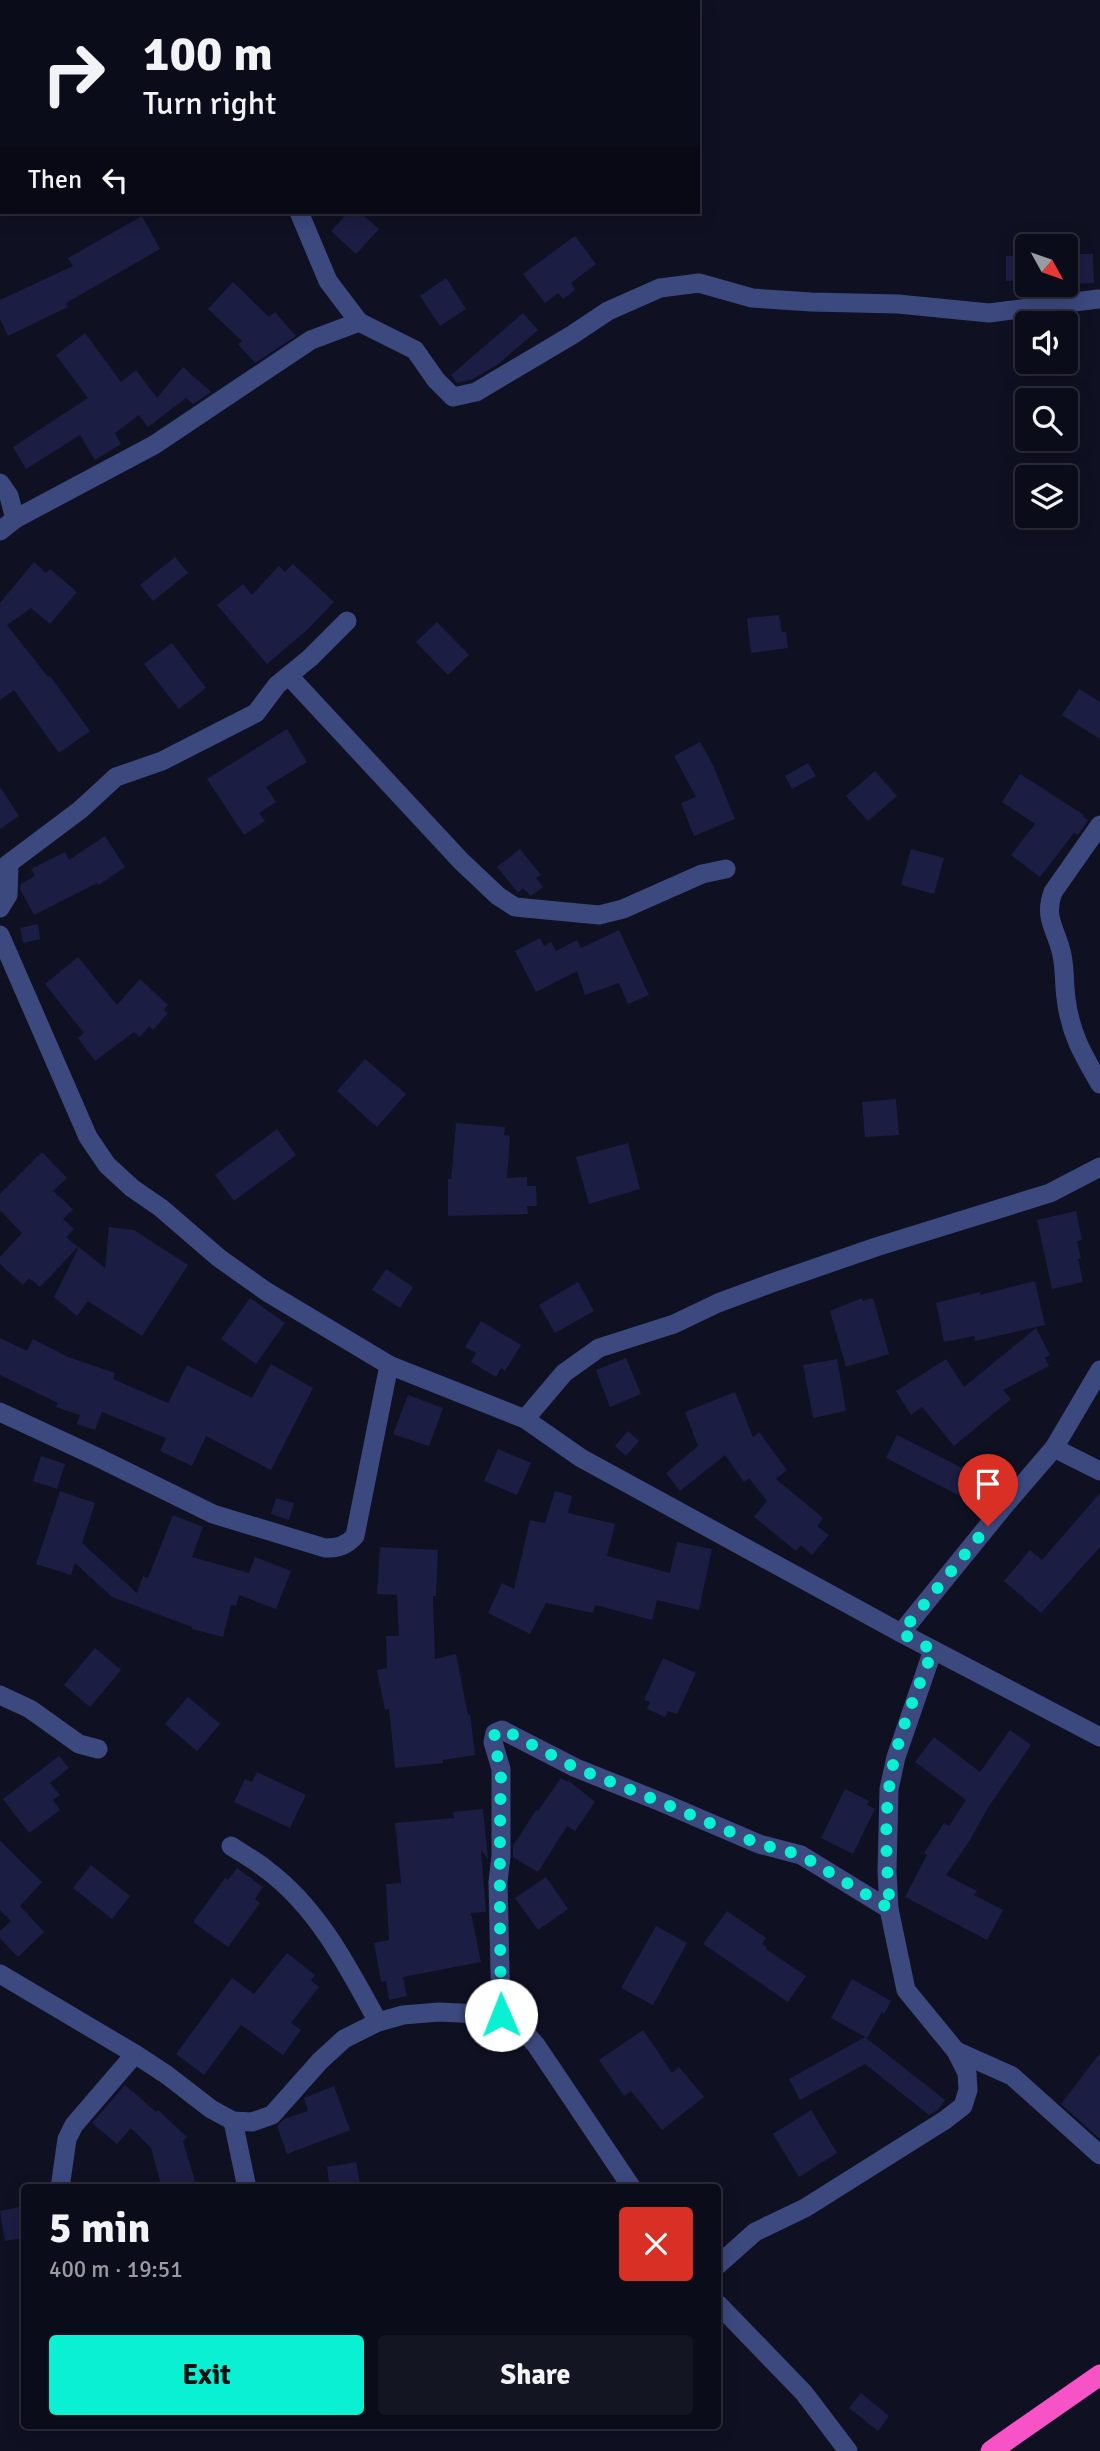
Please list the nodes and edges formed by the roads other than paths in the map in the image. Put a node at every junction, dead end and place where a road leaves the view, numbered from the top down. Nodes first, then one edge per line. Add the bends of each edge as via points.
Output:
1 (300, 214) edge
2 (1098, 299) edge
3 (359, 322) junction
4 (0, 483) edge
5 (8, 525) edge
6 (347, 621) dead end
7 (289, 676) junction
8 (1100, 825) edge
9 (4, 867) edge
10 (726, 869) dead end
11 (0, 908) edge
12 (0, 935) edge
13 (1100, 1084) edge
14 (1100, 1167) edge
15 (388, 1365) junction
16 (1100, 1370) edge
17 (0, 1412) edge
18 (525, 1419) junction
19 (1054, 1448) junction
20 (1100, 1471) edge
21 (901, 1633) junction
22 (933, 1650) junction
23 (0, 1695) edge
24 (1100, 1737) edge
25 (98, 1749) dead end
26 (231, 1846) dead end
27 (890, 1909) junction
28 (0, 1974) edge
29 (501, 2015) junction
30 (378, 2022) junction
31 (956, 2051) junction
32 (135, 2054) junction
33 (233, 2121) junction
34 (1100, 2155) edge
35 (61, 2184) edge
36 (246, 2184) edge
37 (629, 2184) edge
38 (721, 2262) edge
39 (721, 2307) edge
40 (1100, 2375) edge
41 (848, 2451) edge
42 (991, 2451) edge

1 - 3 street via 328,281
2 - 3 street via 989,313 752,298 699,284 660,288 608,311 477,392 453,397 415,350
3 - 5 street via 312,340 154,445
4 - 5 street via 9,496
6 - 7 street
7 - 9 street via 243,722 162,761 116,777
7 - 10 street via 461,861 516,907 598,915
8 - 13 street via 1048,904 1062,954 1077,1046
9 - 11 street via 8,895
12 - 15 street via 88,1137 107,1165 219,1258
14 - 18 street via 1050,1194 876,1247 599,1348 564,1373
15 - 17 street via 355,1536 339,1548 325,1548 213,1514
15 - 18 street
16 - 19 street
18 - 21 street via 581,1458
19 - 20 street
19 - 21 street
21 - 22 street
22 - 24 street
22 - 27 street via 889,1789
23 - 25 street via 30,1709 79,1744
26 - 30 street via 268,1870 300,1900 330,1938
27 - 29 street via 801,1855 759,1844 576,1768 502,1730 495,1733 493,1742 501,1769
27 - 31 street via 906,1990
28 - 32 street
29 - 30 street via 439,2012
29 - 37 street via 517,2024 536,2045
30 - 33 street via 344,2039 272,2115 252,2122
31 - 34 street via 1012,2076
31 - 38 street via 967,2073 968,2090 962,2106 805,2208 755,2232
32 - 33 street
32 - 35 street via 75,2125 67,2139
33 - 36 street
39 - 41 street via 804,2393
40 - 42 highway

